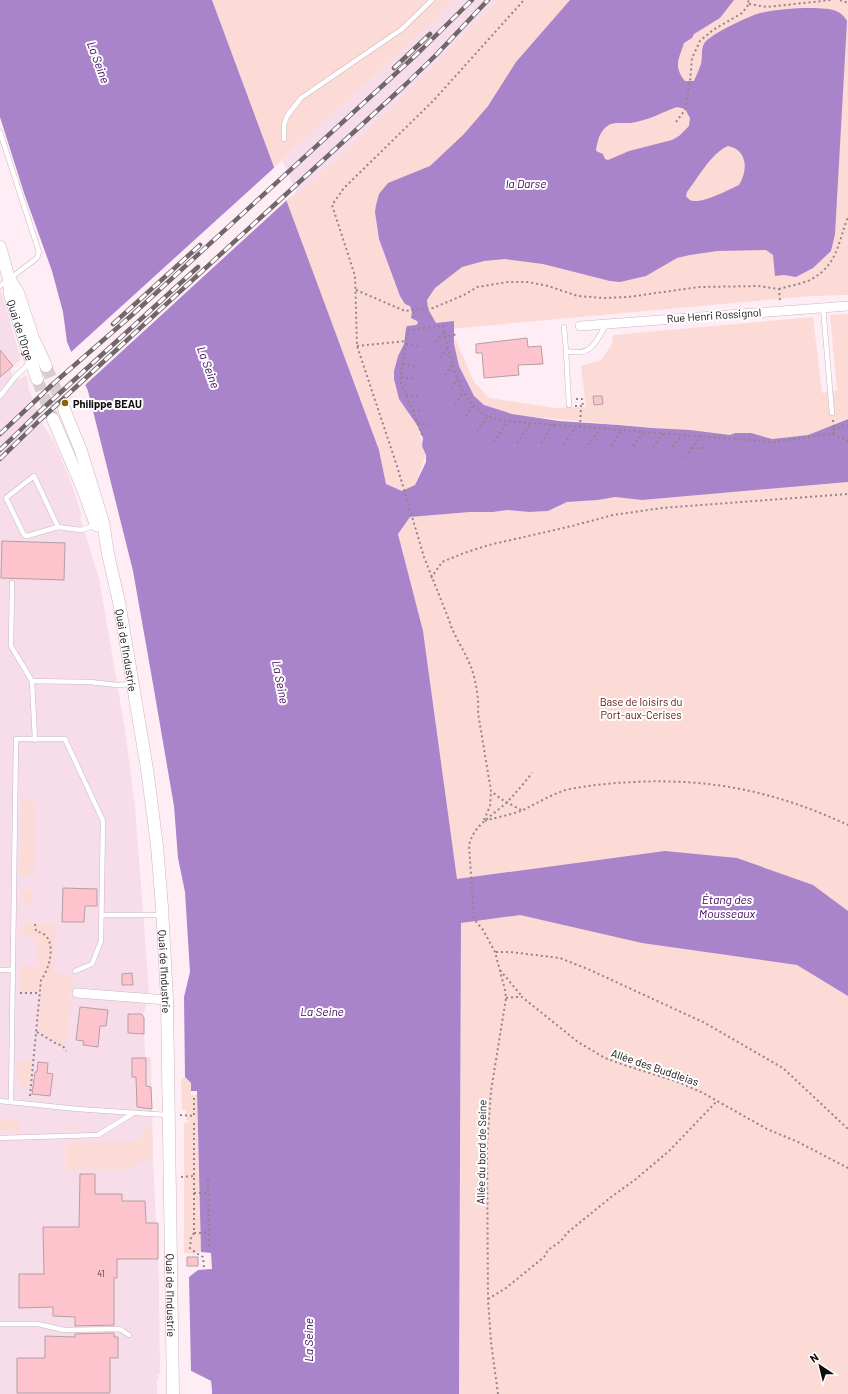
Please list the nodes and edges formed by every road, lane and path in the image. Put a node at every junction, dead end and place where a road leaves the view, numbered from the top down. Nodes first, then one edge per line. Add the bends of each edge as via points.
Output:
1 (432, 0) edge
2 (524, 0) edge
3 (748, 0) edge
4 (831, 0) edge
5 (840, 0) edge
6 (848, 3) edge
7 (749, 4) junction
8 (676, 122) dead end
9 (0, 132) edge
10 (284, 139) dead end
11 (848, 217) edge
12 (0, 247) edge
13 (5, 283) edge
14 (356, 290) junction
15 (779, 290) junction
16 (848, 306) edge
17 (823, 307) junction
18 (780, 310) junction
19 (606, 324) junction
20 (580, 326) dead end
21 (564, 327) dead end
22 (444, 331) junction
23 (458, 334) dead end
24 (445, 337) junction
25 (407, 341) junction
26 (436, 342) dead end
27 (406, 344) junction
28 (357, 346) junction
29 (421, 347) dead end
30 (448, 347) junction
31 (566, 351) junction
32 (440, 358) dead end
33 (31, 362) junction
34 (403, 364) junction
35 (453, 364) junction
36 (46, 366) tunnel mouth
37 (418, 367) dead end
38 (445, 375) dead end
39 (401, 377) junction
40 (37, 379) tunnel mouth
41 (458, 379) junction
42 (416, 380) dead end
43 (451, 388) dead end
44 (464, 392) junction
45 (406, 395) junction
46 (0, 396) edge
47 (418, 396) dead end
48 (582, 400) dead end
49 (456, 404) dead end
50 (474, 405) junction
51 (569, 405) dead end
52 (581, 406) dead end
53 (64, 409) tunnel mouth
54 (412, 410) junction
55 (424, 411) dead end
56 (581, 411) dead end
57 (832, 413) dead end
58 (466, 416) dead end
59 (488, 416) junction
60 (53, 419) tunnel mouth
61 (508, 422) junction
62 (418, 423) junction
63 (531, 423) junction
64 (429, 425) dead end
65 (553, 425) junction
66 (848, 425) edge
67 (577, 427) junction
68 (580, 427) junction
69 (600, 429) junction
70 (622, 430) junction
71 (477, 431) dead end
72 (643, 432) junction
73 (662, 434) junction
74 (832, 434) junction
75 (422, 435) dead end
76 (681, 435) junction
77 (700, 436) junction
78 (848, 441) edge
79 (494, 442) dead end
80 (517, 443) dead end
81 (541, 443) dead end
82 (564, 444) dead end
83 (588, 445) dead end
84 (611, 446) dead end
85 (633, 446) dead end
86 (653, 447) dead end
87 (672, 448) dead end
88 (692, 448) junction
89 (704, 448) dead end
90 (685, 457) dead end
91 (848, 494) edge
92 (100, 524) junction
93 (58, 527) junction
94 (431, 578) junction
95 (12, 583) dead end
96 (32, 681) junction
97 (133, 684) junction
98 (35, 740) junction
99 (532, 773) dead end
100 (491, 791) junction
101 (507, 802) junction
102 (521, 810) junction
103 (484, 821) junction
104 (848, 825) edge
105 (101, 915) junction
106 (163, 915) junction
107 (35, 924) dead end
108 (495, 952) junction
109 (0, 970) edge
110 (12, 970) junction
111 (499, 970) junction
112 (75, 971) dead end
113 (12, 992) junction
114 (40, 993) junction
115 (77, 993) dead end
116 (522, 997) junction
117 (506, 998) junction
118 (167, 1000) junction
119 (37, 1032) junction
120 (66, 1051) dead end
121 (194, 1095) dead end
122 (0, 1100) edge
123 (717, 1101) junction
124 (10, 1102) junction
125 (29, 1104) junction
126 (133, 1113) junction
127 (169, 1115) junction
128 (194, 1123) dead end
129 (848, 1129) edge
130 (0, 1138) edge
131 (848, 1168) edge
132 (194, 1176) junction
133 (170, 1178) junction
134 (208, 1180) dead end
135 (208, 1192) junction
136 (194, 1193) junction
137 (194, 1233) junction
138 (209, 1233) junction
139 (209, 1246) dead end
140 (204, 1268) dead end
141 (488, 1299) junction
142 (0, 1324) edge
143 (129, 1335) dead end
144 (173, 1394) edge
145 (498, 1394) edge

1 - 10 lane via 402,29 301,98 287,116
2 - 14 path via 433,100 344,188 332,205 355,276
3 - 7 path
4 - 7 path via 767,7
5 - 6 path
7 - 8 path via 742,13 700,41 692,58 685,110
9 - 13 lane via 39,252 37,258
11 - 15 path via 837,250 824,270 810,280
12 - 13 main road, Quai de l'Orge
13 - 33 main road, Quai de l'Orge
13 - 36 main road, Quai de l'Orge via 18,293 33,338
14 - 15 path via 405,311 433,308 477,288 508,282 528,282 578,296 604,298 699,287 758,286
14 - 28 path
15 - 18 path
16 - 17 street, Rue Henri Rossignol
17 - 18 street, Rue Henri Rossignol
17 - 57 lane
18 - 19 street, Rue Henri Rossignol
19 - 20 street, Rue Henri Rossignol
19 - 31 lane via 595,345 589,350 579,354
21 - 31 lane
22 - 24 path
22 - 25 path via 443,326 408,330
22 - 26 path
23 - 24 path
24 - 30 path
25 - 27 path
25 - 28 path
27 - 29 path
27 - 34 path
28 - 94 path
30 - 32 path
30 - 35 path
31 - 51 lane
33 - 40 main road, Quai de l'Orge
33 - 46 lane
34 - 37 path
34 - 39 path
35 - 38 path
35 - 41 path
39 - 42 path
39 - 45 path
41 - 43 path
41 - 44 path
44 - 49 path
44 - 50 path
45 - 47 path
45 - 54 path
48 - 52 path
50 - 58 path
50 - 59 path
53 - 92 main road, Quai de l'Industrie via 81,451
54 - 55 path
54 - 62 path
56 - 68 path
59 - 61 path
59 - 71 path
60 - 92 main road, Quai de l'Industrie
61 - 63 path
61 - 79 path
62 - 64 path
62 - 75 path
63 - 65 path
63 - 80 path
65 - 67 path
65 - 81 path
66 - 74 path via 834,429 835,434
67 - 68 path
67 - 82 path
68 - 69 path
69 - 70 path
69 - 83 path
70 - 72 path
70 - 84 path
72 - 73 path
72 - 85 path
73 - 76 path
73 - 86 path
74 - 77 path via 774,442
74 - 78 path
76 - 77 path
76 - 87 path
77 - 88 path
88 - 89 path
88 - 90 path
91 - 94 path via 662,508 613,515 464,553 442,562
92 - 93 lane via 81,530
92 - 97 main road, Quai de l'Industrie via 119,602
93 - 93 lane via 34,476 6,498 24,535
94 - 100 path via 452,630 471,667 479,701 478,713
95 - 96 lane via 11,646
96 - 97 lane
96 - 98 lane
97 - 106 main road, Quai de l'Industrie via 156,838
98 - 105 lane via 65,739 103,821
98 - 110 lane via 16,739
99 - 101 path
100 - 101 path
100 - 103 path via 490,806
101 - 102 path
101 - 103 path
102 - 103 path
102 - 104 path via 569,790 625,783 671,781 717,784 758,792 825,814
103 - 108 path, Allée du bord de Seine via 473,834 470,845 474,919
105 - 106 lane
105 - 112 lane via 101,941 92,964
106 - 118 main road, Quai de l'Industrie
107 - 114 path via 36,931 46,937 50,950 49,965 42,980
108 - 111 path, Allée du bord de Seine
108 - 129 path via 560,958 705,1023 783,1068
109 - 110 lane
110 - 113 lane
111 - 116 path, Allée des Buddleias
111 - 117 path, Allée du bord de Seine
113 - 114 path
113 - 124 lane
114 - 119 path
115 - 118 street
116 - 117 path
116 - 123 path, Allée des Buddleias via 578,1042 605,1058 678,1082
117 - 141 path, Allée du bord de Seine via 491,1091 487,1146
118 - 127 main road, Quai de l'Industrie
119 - 120 path via 63,1046
119 - 125 path
121 - 127 path via 194,1116
122 - 124 lane
123 - 131 path, Allée des Buddleias via 767,1129
123 - 141 path via 669,1151 548,1250 544,1257
124 - 125 lane
125 - 126 lane
126 - 127 lane
126 - 130 lane via 98,1135
127 - 133 main road, Quai de l'Industrie
128 - 132 path
132 - 133 path
132 - 136 path
133 - 144 main road, Quai de l'Industrie
134 - 135 path
135 - 136 path
135 - 138 path
136 - 137 path
137 - 138 path
137 - 140 path via 190,1248 203,1257
138 - 139 path
141 - 145 path, Allée du bord de Seine
142 - 143 lane via 38,1324 64,1330 120,1329

